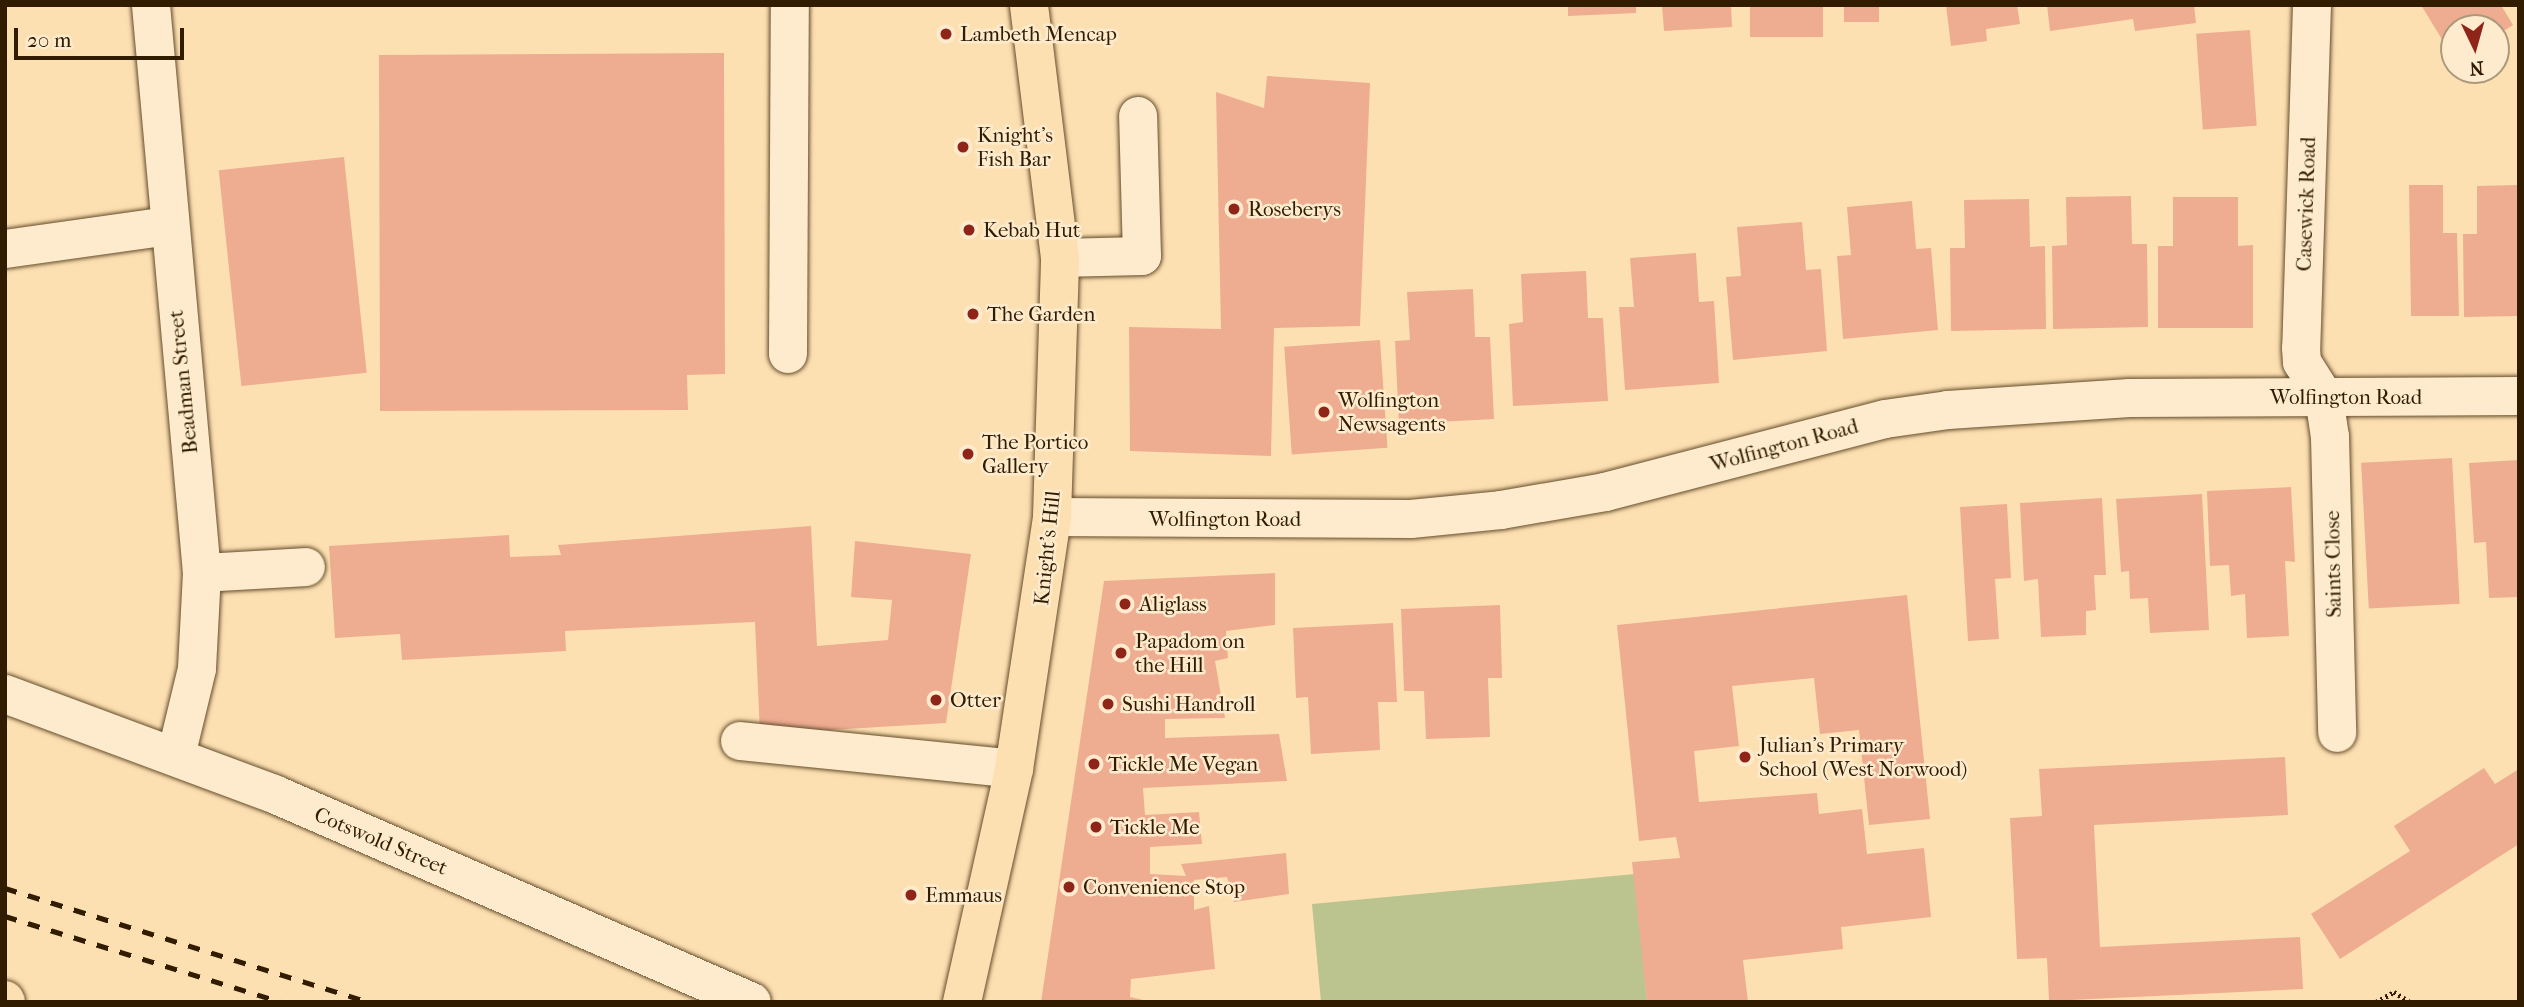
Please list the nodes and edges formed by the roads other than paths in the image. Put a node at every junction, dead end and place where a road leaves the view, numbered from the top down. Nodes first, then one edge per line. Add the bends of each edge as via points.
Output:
1 (151, 5) edge
2 (790, 5) edge
3 (1029, 5) edge
4 (2312, 5) edge
5 (1138, 116) dead end
6 (168, 226) junction
7 (5, 249) edge
8 (1060, 258) junction
9 (788, 354) dead end
10 (2519, 396) edge
11 (2323, 397) junction
12 (1052, 517) junction
13 (306, 567) dead end
14 (202, 573) junction
15 (5, 694) edge
16 (2337, 733) dead end
17 (740, 741) dead end
18 (176, 755) junction
19 (1014, 769) junction
20 (752, 1002) edge
21 (962, 1002) edge

1 - 6 street, Beadman Street
2 - 9 street
3 - 8 main road, Knight's Hill
4 - 11 street, Casewick Road via 2301,348 2302,362
5 - 8 street via 1142,256
6 - 7 street
6 - 14 street, Beadman Street
8 - 12 main road, Knight's Hill
10 - 11 street, Wolfington Road
11 - 12 street, Wolfington Road via 2130,398 1934,411 1554,503 1411,519
11 - 16 street, Saints Close via 2330,437
12 - 19 main road, Knight's Hill
13 - 14 street
14 - 18 street, Beadman Street via 197,669
15 - 18 street, Cotswold Street
17 - 19 street
18 - 20 street, Cotswold Street
19 - 21 main road, Knight's Hill

